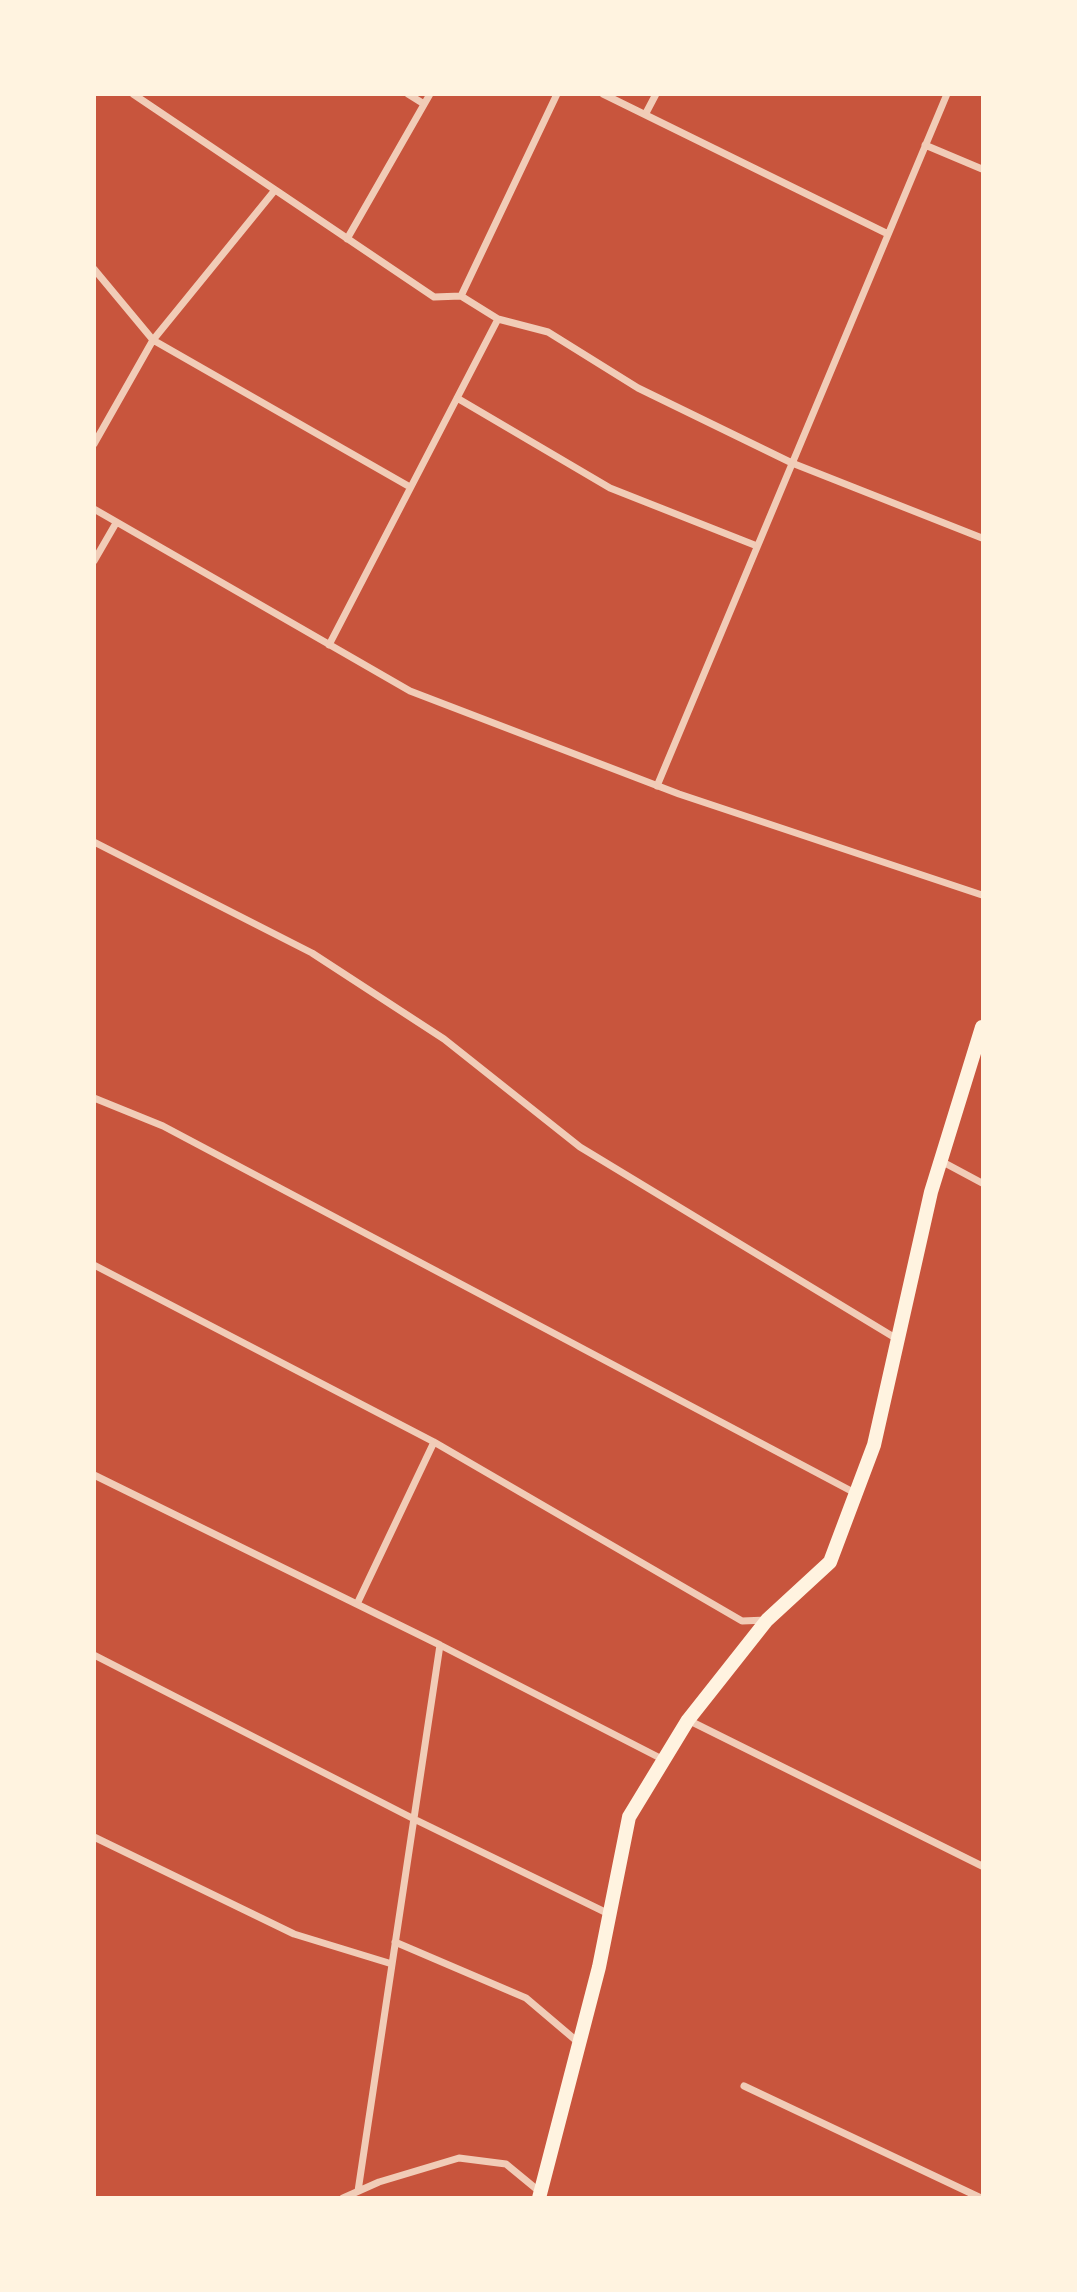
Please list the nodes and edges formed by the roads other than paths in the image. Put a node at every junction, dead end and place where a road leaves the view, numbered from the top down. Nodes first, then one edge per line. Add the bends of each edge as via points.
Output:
1 (133, 94) edge
2 (408, 94) edge
3 (430, 94) edge
4 (557, 94) edge
5 (603, 94) edge
6 (656, 94) edge
7 (947, 94) edge
8 (424, 104) junction
9 (646, 113) junction
10 (925, 145) junction
11 (982, 169) edge
12 (275, 190) junction
13 (888, 234) junction
14 (347, 239) junction
15 (94, 269) edge
16 (461, 296) junction
17 (498, 319) junction
18 (153, 340) junction
19 (457, 398) junction
20 (94, 444) edge
21 (792, 463) junction
22 (410, 488) junction
23 (94, 509) edge
24 (116, 523) junction
25 (982, 538) edge
26 (757, 546) junction
27 (94, 561) edge
28 (329, 645) junction
29 (657, 786) junction
30 (94, 842) edge
31 (982, 895) edge
32 (982, 1027) edge
33 (94, 1098) edge
34 (941, 1160) junction
35 (982, 1183) edge
36 (94, 1265) edge
37 (898, 1340) junction
38 (434, 1442) junction
39 (94, 1475) edge
40 (856, 1494) junction
41 (357, 1604) junction
42 (767, 1620) junction
43 (440, 1645) junction
44 (94, 1655) edge
45 (688, 1720) junction
46 (662, 1759) junction
47 (414, 1819) junction
48 (94, 1837) edge
49 (982, 1866) edge
50 (609, 1915) junction
51 (395, 1942) junction
52 (392, 1964) junction
53 (579, 2043) junction
54 (744, 2086) dead end
55 (358, 2191) junction
56 (540, 2195) edge
57 (343, 2197) edge
58 (981, 2197) edge

1 - 12 street
2 - 8 street
3 - 8 street
4 - 16 street
5 - 9 street
6 - 9 street
7 - 10 street
8 - 14 street
9 - 13 street
10 - 11 street
10 - 13 street
12 - 14 street
12 - 18 street
13 - 21 street
14 - 16 street via 434,297
15 - 18 street
16 - 17 street
17 - 19 street
17 - 21 street via 548,332 638,388
18 - 20 street
18 - 22 street
19 - 22 street
19 - 26 street via 610,488
21 - 25 street
21 - 26 street
22 - 28 street
23 - 24 street
24 - 27 street
24 - 28 street
26 - 29 street
28 - 29 street via 410,691
29 - 31 street
30 - 37 street via 312,953 444,1039 580,1147
32 - 34 main road
33 - 40 street via 163,1126
34 - 35 street
34 - 37 main road
36 - 38 street
37 - 40 main road via 874,1445
38 - 41 street
38 - 42 street via 742,1621
39 - 41 street
40 - 42 main road via 830,1562
41 - 43 street
42 - 45 main road
43 - 46 street
43 - 47 street
44 - 47 street
45 - 46 main road
45 - 49 street
46 - 50 main road via 629,1817
47 - 50 street
47 - 51 street
48 - 52 street via 294,1934
50 - 53 main road
51 - 52 street
51 - 53 street via 526,1998
52 - 55 street
53 - 56 main road
54 - 58 street
55 - 56 street via 459,2158 506,2164
55 - 57 street

